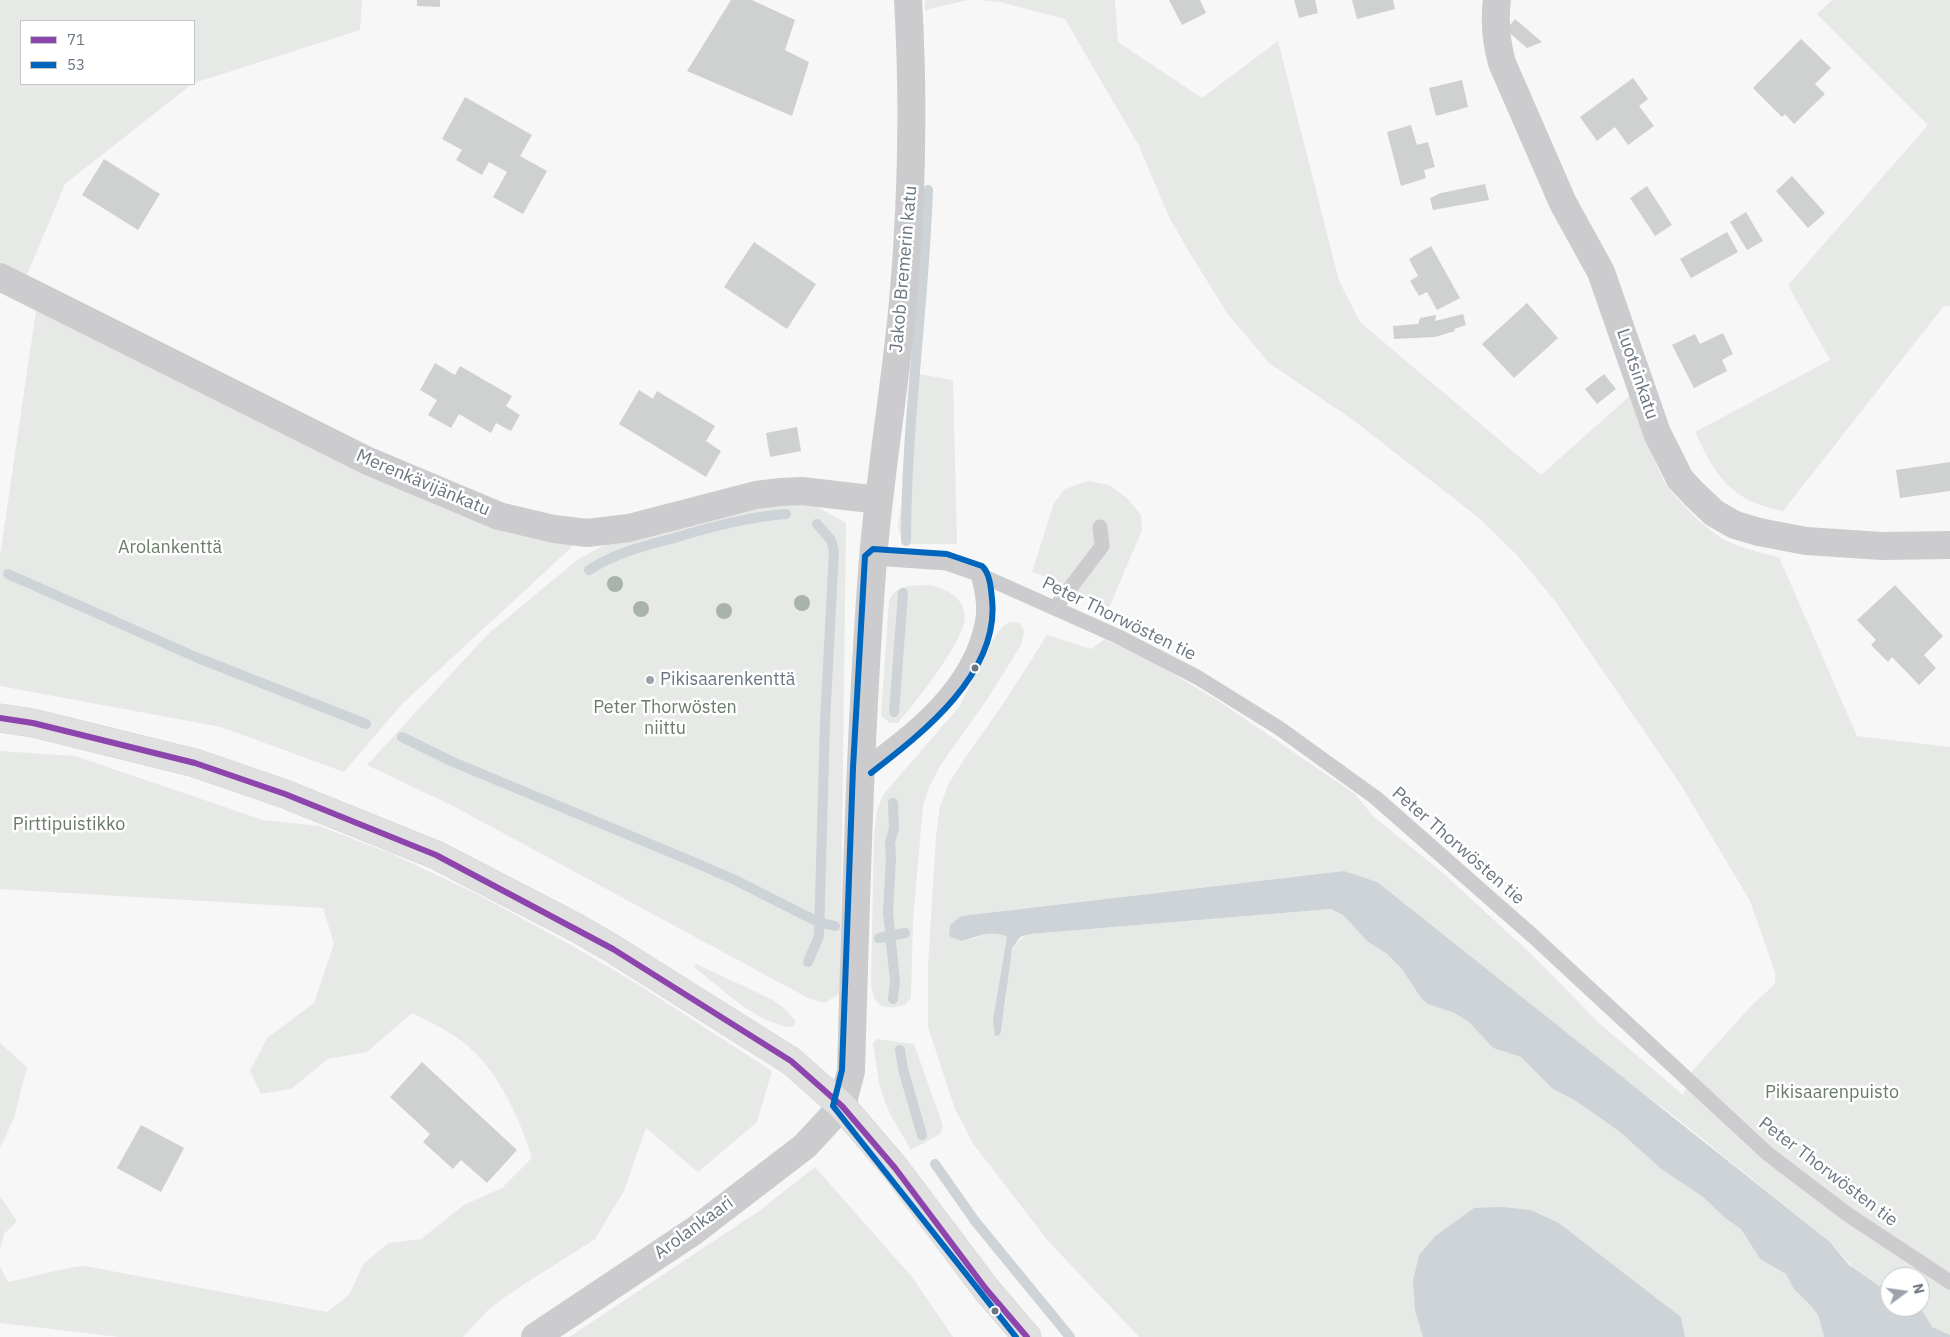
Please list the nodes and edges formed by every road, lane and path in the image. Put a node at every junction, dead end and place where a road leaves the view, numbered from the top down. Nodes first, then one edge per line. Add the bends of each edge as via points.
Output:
1 (908, 0) edge
2 (1497, 0) edge
3 (7, 285) edge
4 (879, 500) junction
5 (1100, 527) dead end
6 (1950, 545) edge
7 (873, 558) junction
8 (978, 574) junction
9 (1055, 608) junction
10 (0, 718) edge
11 (862, 768) junction
12 (842, 1106) junction
13 (1950, 1282) edge
14 (535, 1337) edge
15 (1028, 1337) edge

1 - 4 street, Jakob Bremerin katu via 912,145 909,226 891,417
2 - 6 street, Luotsinkatu via 1496,41 1502,62 1563,203 1600,272 1657,433 1680,479 1714,512 1735,525 1759,532 1806,541 1882,546
3 - 4 street, Merenkävijänkatu via 368,461 499,516 587,533 630,528 756,495 781,492 802,491
4 - 7 street, Jakob Bremerin katu
5 - 9 lane via 1102,546
7 - 8 lane, Peter Thorwösten tie via 946,563
7 - 11 street, Jakob Bremerin katu
8 - 9 lane, Peter Thorwösten tie
8 - 11 lane via 983,597 983,622 962,672 936,707 904,737
9 - 13 lane, Peter Thorwösten tie via 1197,677 1278,728 1376,798 1534,937 1768,1154 1847,1214
10 - 12 street via 33,723 195,764 285,794 436,855 577,928 704,1005 791,1061
11 - 12 street, Jakob Bremerin katu via 850,1071
12 - 14 street, Arolankaari via 805,1146 694,1231
12 - 15 street via 895,1168 986,1289

